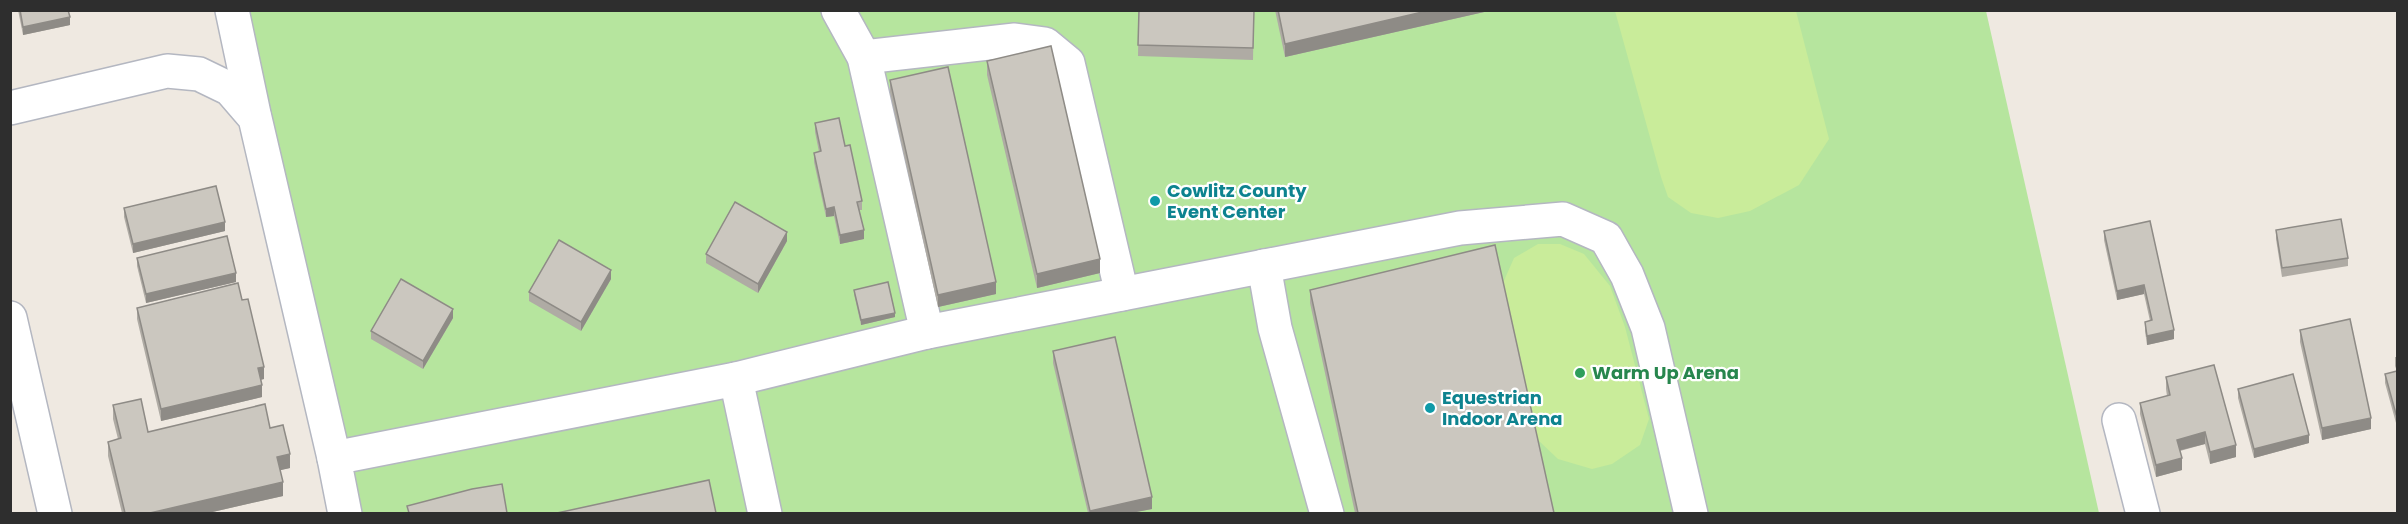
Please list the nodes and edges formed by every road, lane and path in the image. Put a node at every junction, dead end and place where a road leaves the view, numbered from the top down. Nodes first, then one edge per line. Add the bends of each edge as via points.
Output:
1 (232, 10) edge
2 (838, 10) edge
3 (864, 57) junction
4 (10, 108) edge
5 (255, 118) junction
6 (1264, 266) junction
7 (1122, 294) junction
8 (10, 318) edge
9 (927, 332) junction
10 (736, 379) junction
11 (2119, 420) dead end
12 (334, 458) junction
13 (55, 513) edge
14 (345, 513) edge
15 (765, 513) edge
16 (1327, 513) edge
17 (1691, 513) edge
18 (2143, 513) edge

1 - 5 street
2 - 3 street
3 - 7 street via 1016,40 1045,44 1068,63
3 - 9 street
4 - 5 street via 167,71 199,74 230,89
5 - 12 street
6 - 7 street
6 - 16 street via 1275,328
6 - 17 street via 1460,228 1521,222 1563,219 1606,238 1627,275 1648,328
7 - 9 street
8 - 13 street
9 - 10 street
10 - 12 street
10 - 15 street
11 - 18 street
12 - 14 street

